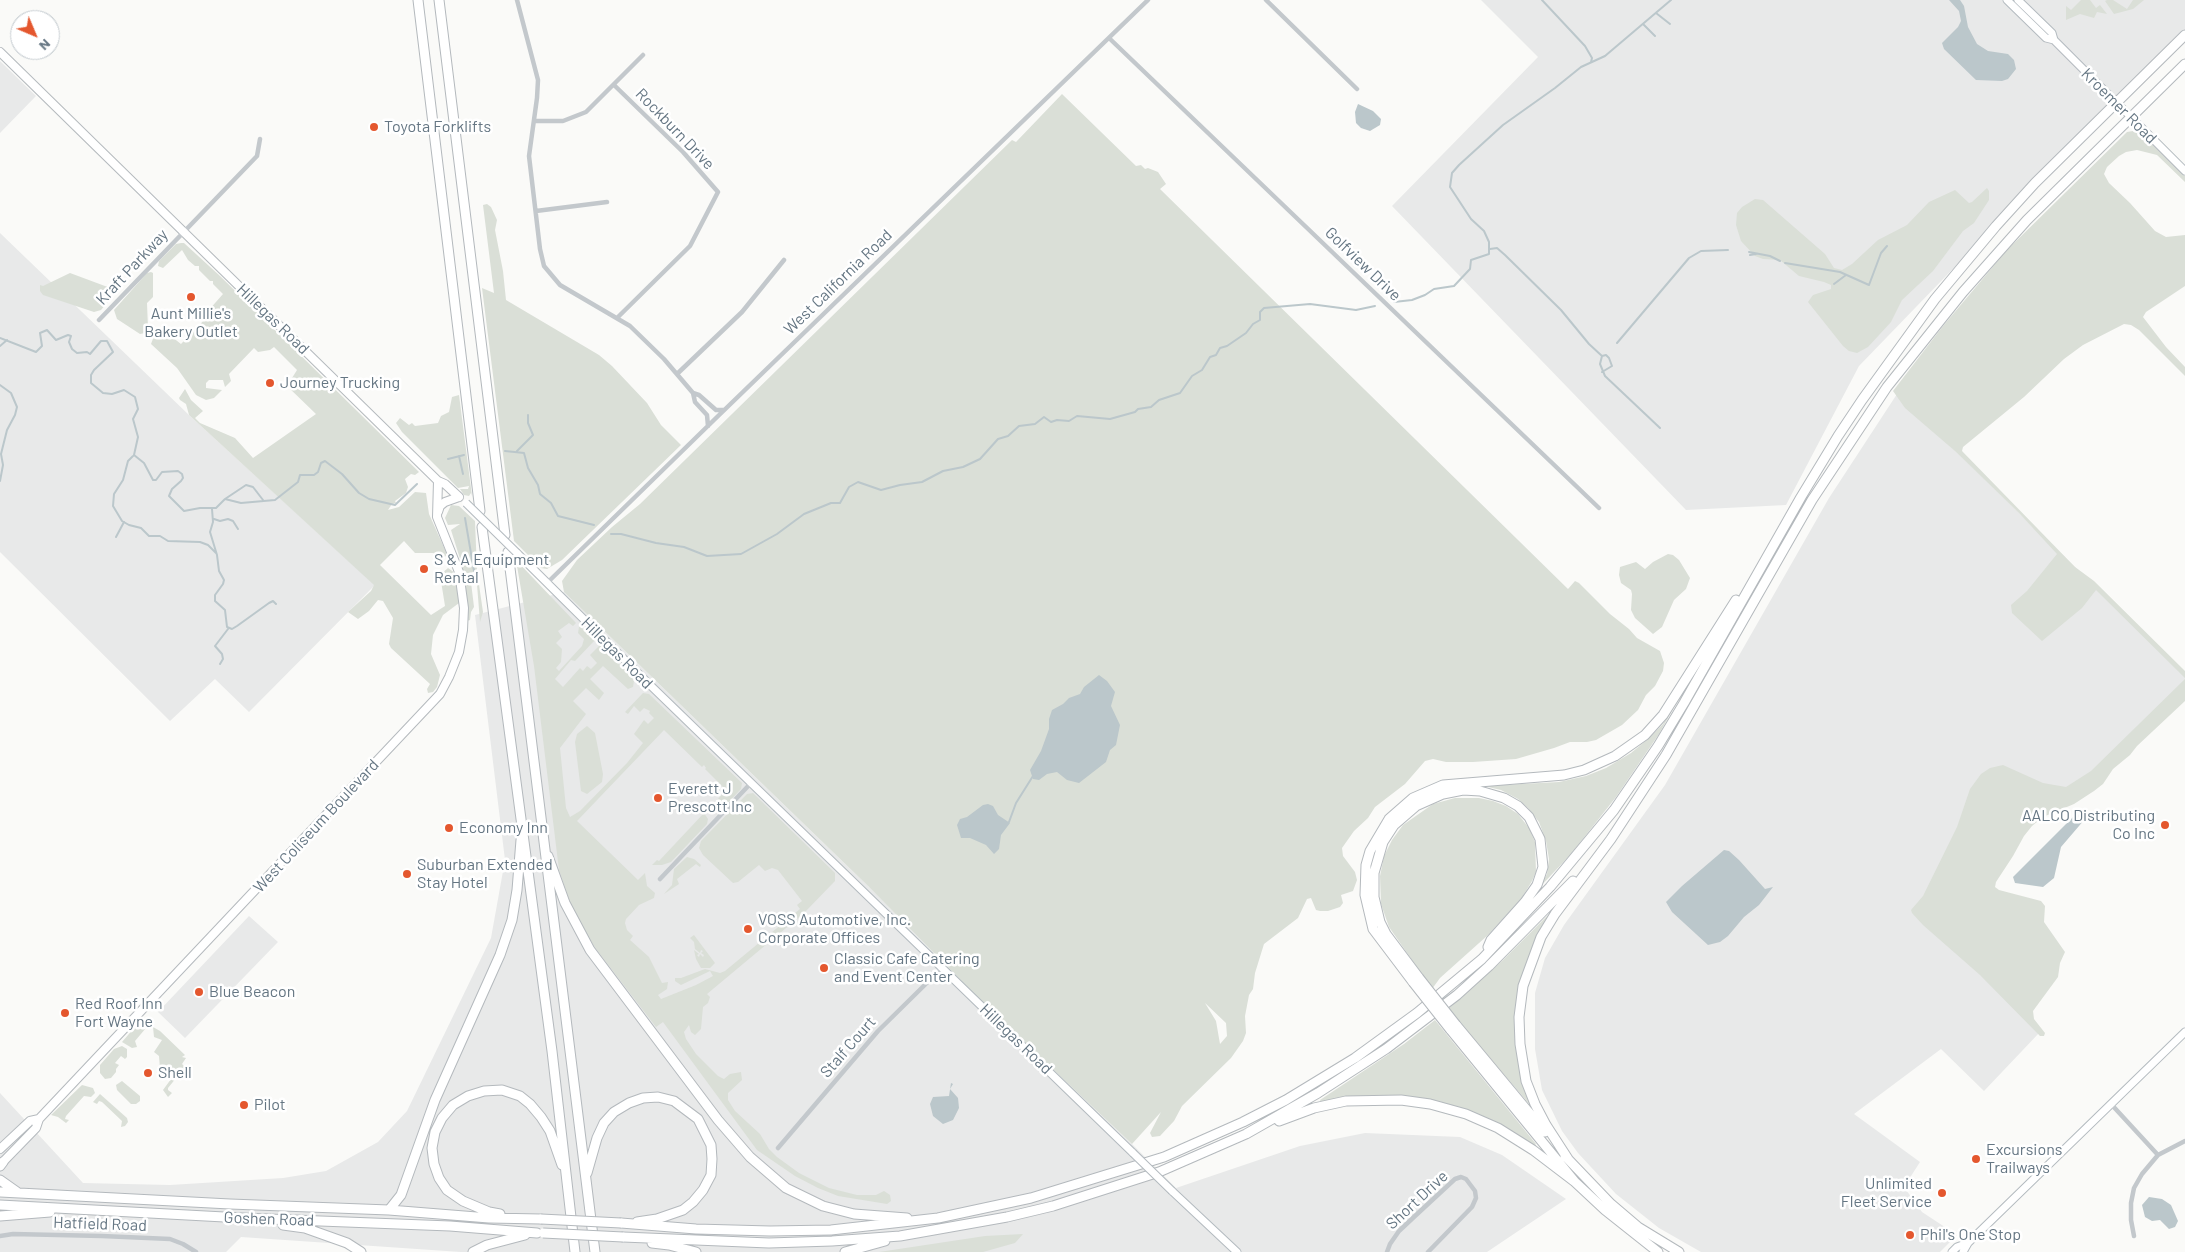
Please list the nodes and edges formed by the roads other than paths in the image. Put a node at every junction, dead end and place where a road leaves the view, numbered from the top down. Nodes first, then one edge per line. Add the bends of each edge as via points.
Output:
1 (418, 0) edge
2 (439, 0) edge
3 (517, 0) edge
4 (1148, 0) edge
5 (1266, 0) edge
6 (2007, 0) edge
7 (2018, 0) edge
8 (2185, 35) edge
9 (1109, 38) junction
10 (2054, 40) junction
11 (0, 52) edge
12 (642, 55) dead end
13 (2185, 64) edge
14 (614, 85) junction
15 (1357, 89) dead end
16 (2115, 102) junction
17 (2131, 117) junction
18 (534, 121) junction
19 (260, 139) dead end
20 (2185, 171) edge
21 (606, 202) dead end
22 (536, 211) junction
23 (182, 231) junction
24 (784, 260) dead end
25 (618, 317) junction
26 (99, 320) dead end
27 (677, 374) junction
28 (693, 393) junction
29 (723, 410) junction
30 (708, 426) junction
31 (438, 481) junction
32 (455, 496) junction
33 (1599, 508) dead end
34 (480, 510) dead end
35 (437, 517) junction
36 (482, 528) dead end
37 (505, 535) dead end
38 (1778, 538) junction
39 (508, 552) dead end
40 (547, 584) junction
41 (751, 783) junction
42 (1626, 814) junction
43 (522, 823) junction
44 (544, 846) junction
45 (660, 879) dead end
46 (1482, 958) junction
47 (942, 968) junction
48 (1416, 980) junction
49 (1453, 1027) junction
50 (2185, 1032) edge
51 (2111, 1104) junction
52 (39, 1119) junction
53 (1246, 1134) junction
54 (2185, 1141) edge
55 (778, 1148) dead end
56 (0, 1149) edge
57 (2158, 1155) junction
58 (1568, 1159) junction
59 (1, 1164) edge
60 (586, 1175) junction
61 (566, 1176) junction
62 (0, 1180) edge
63 (1575, 1182) junction
64 (0, 1192) edge
65 (19, 1193) junction
66 (0, 1205) edge
67 (89, 1209) junction
68 (389, 1210) junction
69 (0, 1216) edge
70 (244, 1218) junction
71 (938, 1218) junction
72 (538, 1219) junction
73 (624, 1223) junction
74 (540, 1233) junction
75 (0, 1236) edge
76 (900, 1236) junction
77 (2134, 1236) dead end
78 (625, 1237) junction
79 (1968, 1243) junction
80 (1653, 1251) edge
81 (196, 1252) edge
82 (361, 1252) edge
83 (473, 1252) edge
84 (575, 1252) edge
85 (595, 1252) edge
86 (696, 1252) edge
87 (845, 1252) edge
88 (1237, 1252) edge
89 (1387, 1252) edge
90 (1428, 1252) edge
91 (1679, 1252) edge
92 (1952, 1252) edge
93 (1963, 1252) edge

1 - 34 highway
2 - 37 highway
3 - 18 street via 537,72
4 - 9 street, West California Road
5 - 15 street
6 - 10 main road, Kroemer Road via 2046,38
7 - 10 main road, Kroemer Road via 2052,33
8 - 16 highway
9 - 29 street, West California Road
9 - 33 street, Golfview Drive
10 - 16 main road, Kroemer Road
11 - 23 main road, Hillegas Road
12 - 14 street
13 - 17 highway
14 - 18 street via 579,115 563,121
14 - 25 street, Rockburn Drive via 683,152 718,192 690,246
16 - 17 main road, Kroemer Road
16 - 38 highway via 1996,226 1935,299 1857,407
17 - 20 main road, Kroemer Road
17 - 42 highway via 1994,256 1887,387 1812,500 1692,713
18 - 22 street via 529,156
19 - 23 street, Kraft Parkway via 257,156
21 - 22 street
22 - 25 street via 540,249 547,272 560,285
23 - 26 street, Kraft Parkway
23 - 31 main road, Hillegas Road
24 - 27 street via 742,312
25 - 27 street
27 - 28 street
28 - 29 street via 716,410
28 - 30 street via 695,402 706,415
29 - 30 street, West California Road
30 - 40 street, West California Road
31 - 32 main road, Hillegas Road
31 - 35 main road, West Coliseum Boulevard
32 - 35 main road via 440,506
32 - 40 main road, Hillegas Road, bridge
35 - 52 main road, West Coliseum Boulevard via 456,562 464,608 459,652 440,694
36 - 43 highway
38 - 46 highway via 1684,703 1636,779 1572,861
38 - 48 highway via 1758,564 1667,710 1634,744 1601,764 1564,775 1456,783 1434,788 1413,798 1389,819 1370,851 1364,894 1373,928
39 - 44 highway
40 - 41 main road, Hillegas Road
41 - 45 street
41 - 47 main road, Hillegas Road
42 - 53 highway via 1561,895 1457,995 1356,1070
42 - 58 highway via 1545,930 1528,969 1521,1000 1520,1044 1526,1081 1546,1125
43 - 61 highway
43 - 68 highway via 512,920 434,1100 401,1196
44 - 60 highway
44 - 71 highway via 565,903 590,950 718,1120 750,1157 786,1188 823,1206 880,1217
46 - 48 highway via 1491,940 1532,893 1542,867 1542,846 1529,817 1504,798 1475,790 1443,794 1416,806 1394,825 1383,842 1374,873 1374,896 1380,922
46 - 71 highway via 1425,1007 1355,1058 1243,1122 1164,1157 1010,1204
47 - 55 street, Stalf Court via 878,1031
47 - 88 main road, Hillegas Road, bridge
48 - 49 highway, bridge
49 - 58 highway
49 - 63 highway
50 - 51 main road
51 - 57 street
51 - 79 main road
52 - 56 main road, West Coliseum Boulevard via 30,1122
52 - 59 main road, West Coliseum Boulevard via 36,1128
53 - 63 highway via 1299,1112 1329,1104 1363,1100 1412,1101 1448,1109 1490,1124 1519,1140
53 - 76 highway via 1159,1172 1083,1198 1007,1218
54 - 57 street
57 - 77 street via 2134,1188 2131,1203
58 - 91 highway via 1591,1185 1638,1227
60 - 73 highway via 604,1123 629,1103 658,1097 674,1101 698,1119 711,1145 712,1159 710,1175 703,1190 693,1202 670,1216
60 - 85 highway
61 - 72 highway via 550,1131 520,1096 502,1090 484,1091 453,1105 442,1118 432,1148 439,1178 447,1190 489,1212
61 - 84 highway
62 - 65 highway
63 - 80 highway
64 - 65 highway
65 - 68 highway
66 - 67 highway, Goshen Road
67 - 69 highway
67 - 70 highway, Goshen Road
68 - 72 highway
70 - 74 highway, Goshen Road
70 - 82 highway via 306,1228
71 - 73 highway via 866,1227 779,1231
72 - 73 highway, bridge
74 - 78 highway, bridge
74 - 83 highway via 516,1236
75 - 81 street, Hatfield Road via 170,1239
76 - 78 highway via 769,1243
76 - 87 highway
78 - 86 highway
79 - 92 main road
79 - 93 main road
89 - 90 street, Short Drive via 1399,1231 1415,1216 1455,1180 1466,1179 1475,1191 1472,1207

